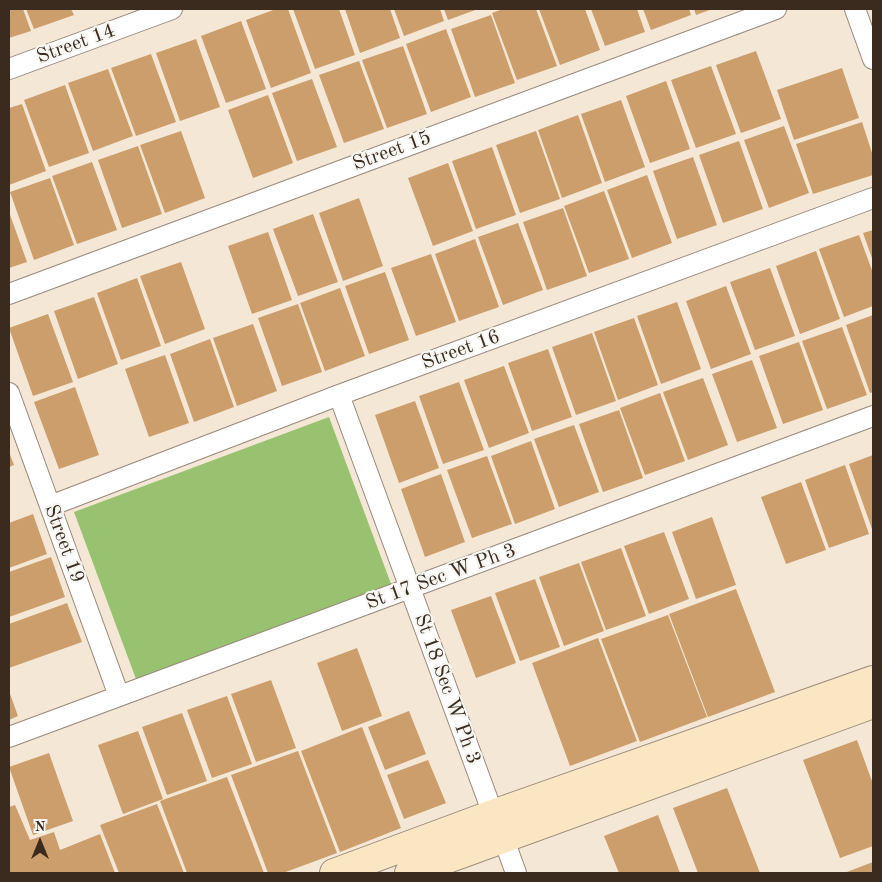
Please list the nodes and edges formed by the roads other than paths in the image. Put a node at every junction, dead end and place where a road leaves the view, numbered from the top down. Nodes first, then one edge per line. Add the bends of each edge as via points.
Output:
1 (172, 9) edge
2 (776, 9) edge
3 (855, 9) edge
4 (873, 58) edge
5 (9, 69) edge
6 (873, 198) edge
7 (9, 294) edge
8 (9, 393) edge
9 (339, 395) junction
10 (873, 416) edge
11 (50, 506) junction
12 (410, 589) junction
13 (873, 680) edge
14 (119, 696) junction
15 (873, 704) edge
16 (9, 736) edge
17 (493, 814) junction
18 (504, 840) junction
19 (334, 873) edge
20 (409, 873) edge
21 (516, 873) edge

1 - 5 street, Street 14
2 - 7 street, Street 15
3 - 4 street
6 - 9 street, Street 16
8 - 11 street, Street 19
9 - 11 street, Street 16
9 - 12 street, St 18 Sec W Ph 3
10 - 12 street, St 17 Sec W Ph 3
11 - 14 street, Street 19
12 - 14 street, St 17 Sec W Ph 3
12 - 17 street, St 18 Sec W Ph 3
13 - 17 main road
14 - 16 street, St 17 Sec W Ph 3
15 - 18 main road
17 - 19 main road
18 - 20 main road
18 - 21 street

